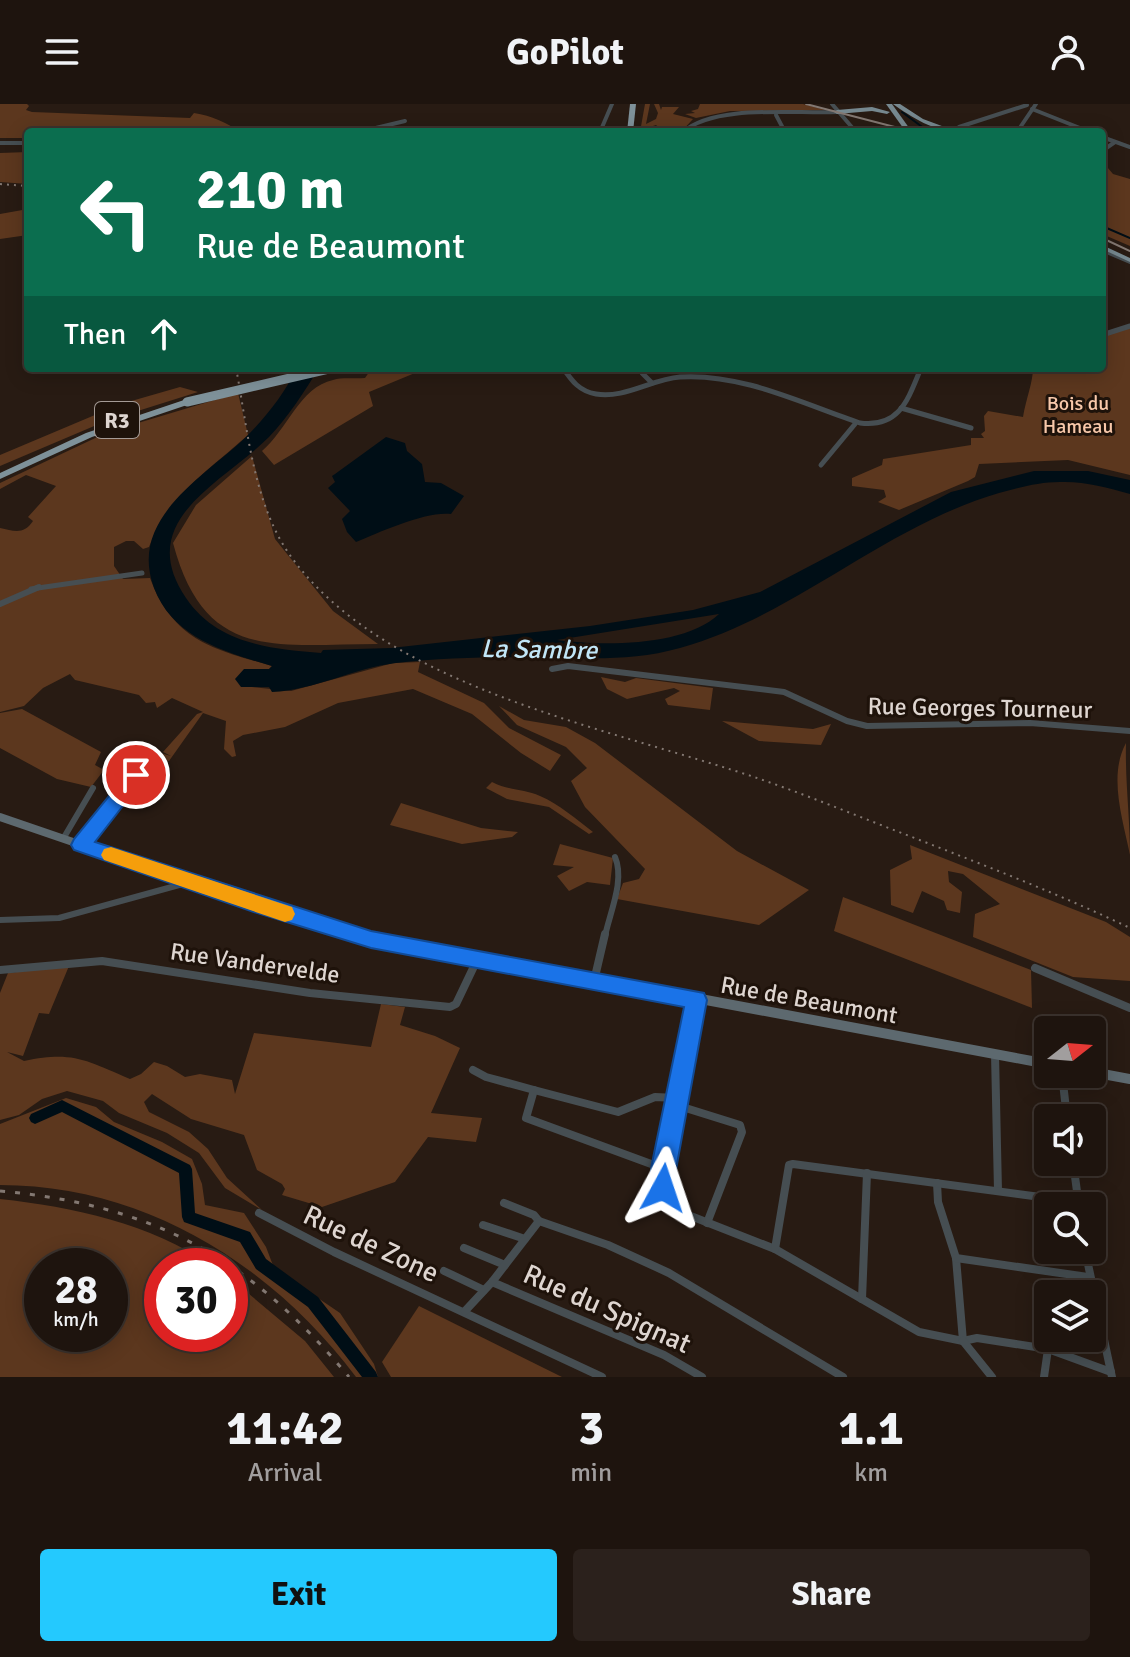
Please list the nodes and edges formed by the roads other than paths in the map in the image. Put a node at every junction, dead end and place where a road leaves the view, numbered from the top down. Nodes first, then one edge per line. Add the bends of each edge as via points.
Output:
1 (612, 104) edge
2 (636, 104) edge
3 (870, 104) edge
4 (882, 104) edge
5 (889, 104) edge
6 (896, 104) edge
7 (1027, 105) edge
8 (1034, 107) edge
9 (835, 109) edge
10 (887, 112) junction
11 (776, 115) junction
12 (405, 121) dead end
13 (376, 128) edge
14 (602, 128) edge
15 (631, 128) edge
16 (637, 128) edge
17 (687, 128) edge
18 (783, 128) edge
19 (852, 128) edge
20 (899, 128) edge
21 (906, 128) edge
22 (954, 128) edge
23 (960, 128) edge
24 (1020, 128) edge
25 (1081, 128) edge
26 (1106, 139) edge
27 (1115, 142) junction
28 (0, 143) edge
29 (24, 143) edge
30 (1130, 147) edge
31 (1106, 148) edge
32 (1106, 249) edge
33 (1130, 259) edge
34 (1130, 326) edge
35 (1106, 334) edge
36 (299, 372) edge
37 (315, 372) edge
38 (565, 372) edge
39 (919, 372) edge
40 (642, 373) dead end
41 (652, 383) junction
42 (186, 401) junction
43 (901, 408) junction
44 (855, 424) junction
45 (971, 428) dead end
46 (821, 465) dead end
47 (0, 473) edge
48 (142, 573) dead end
49 (0, 604) edge
50 (552, 669) dead end
51 (1130, 731) edge
52 (158, 781) dead end
53 (93, 788) dead end
54 (0, 817) edge
55 (63, 839) junction
56 (81, 845) junction
57 (615, 857) dead end
58 (190, 882) junction
59 (0, 920) edge
60 (477, 960) junction
61 (1035, 968) dead end
62 (0, 970) edge
63 (594, 981) junction
64 (696, 1000) junction
65 (1130, 1008) edge
66 (995, 1054) junction
67 (1034, 1061) edge
68 (473, 1070) dead end
69 (1106, 1075) edge
70 (1130, 1079) edge
71 (534, 1090) junction
72 (676, 1101) junction
73 (662, 1168) junction
74 (867, 1173) junction
75 (937, 1183) junction
76 (998, 1191) junction
77 (1034, 1197) edge
78 (504, 1203) dead end
79 (259, 1213) dead end
80 (539, 1221) junction
81 (707, 1223) junction
82 (483, 1225) dead end
83 (525, 1239) junction
84 (464, 1248) dead end
85 (775, 1249) junction
86 (956, 1258) junction
87 (1087, 1264) edge
88 (505, 1265) junction
89 (444, 1271) dead end
90 (1088, 1277) junction
91 (492, 1282) junction
92 (484, 1290) junction
93 (862, 1299) junction
94 (465, 1311) junction
95 (963, 1341) junction
96 (1034, 1347) edge
97 (1048, 1352) edge
98 (1056, 1352) edge
99 (1112, 1374) edge
100 (602, 1377) edge
101 (702, 1377) edge
102 (843, 1377) edge
103 (992, 1377) edge
104 (1044, 1377) edge

1 - 14 street
2 - 15 highway
2 - 16 highway
3 - 9 highway
4 - 10 highway
5 - 21 highway
6 - 22 highway via 912,116
7 - 8 street
7 - 23 street
8 - 24 street
8 - 25 street
9 - 10 highway
9 - 11 street
9 - 19 street
10 - 20 highway
11 - 17 street via 710,115
11 - 18 street
12 - 13 street
26 - 27 street
27 - 30 street
27 - 31 street
28 - 29 street
32 - 33 highway
34 - 35 street
36 - 42 highway, R3, bridge
37 - 42 highway, R3, bridge
38 - 41 street via 572,384 605,397
39 - 43 street
40 - 41 street
41 - 44 street via 706,378 801,400
42 - 47 highway, R3 via 85,432
43 - 44 street via 882,423
43 - 45 street
44 - 46 street
48 - 49 street via 34,588
50 - 51 street, Rue Georges Tourneur via 784,692 867,726 1030,723
52 - 56 street via 136,775
53 - 55 street
54 - 55 main road, Rue de Beaumont
55 - 56 main road, Rue de Beaumont
56 - 58 main road, Rue de Beaumont
57 - 63 street via 618,881
58 - 59 street via 59,918
58 - 60 main road, Rue de Beaumont via 344,933
60 - 62 street, Rue Vandervelde via 450,1007 310,993 102,961
60 - 63 main road, Rue de Beaumont
61 - 65 street
63 - 64 main road, Rue de Beaumont
64 - 66 main road, Rue de Beaumont
64 - 72 street
66 - 67 main road, Rue de Beaumont
66 - 76 street
68 - 71 street
69 - 70 main road
71 - 72 street via 618,1112 654,1096
71 - 73 street via 526,1118
72 - 73 street
72 - 81 street via 740,1125 742,1132
73 - 81 street via 670,1203
74 - 75 street
74 - 85 street via 789,1165
74 - 93 street
75 - 76 street
75 - 86 street
76 - 77 street
78 - 80 street
79 - 94 street, Rue de Zone
80 - 83 street, Rue du Spignat
80 - 102 street via 661,1269
81 - 85 street
82 - 83 street, Rue du Spignat
83 - 88 street, Rue du Spignat
84 - 88 street, Rue du Spignat
85 - 93 street
86 - 90 street
86 - 95 street
87 - 90 street
88 - 91 street, Rue du Spignat
89 - 92 street, Rue du Spignat
90 - 99 street
91 - 92 street, Rue du Spignat
91 - 101 street, Rue du Spignat via 664,1355
92 - 94 street, Rue du Spignat
93 - 95 street via 919,1332
94 - 100 street, Rue de Zone
95 - 96 street via 977,1338
95 - 103 street
97 - 104 street
98 - 99 street

